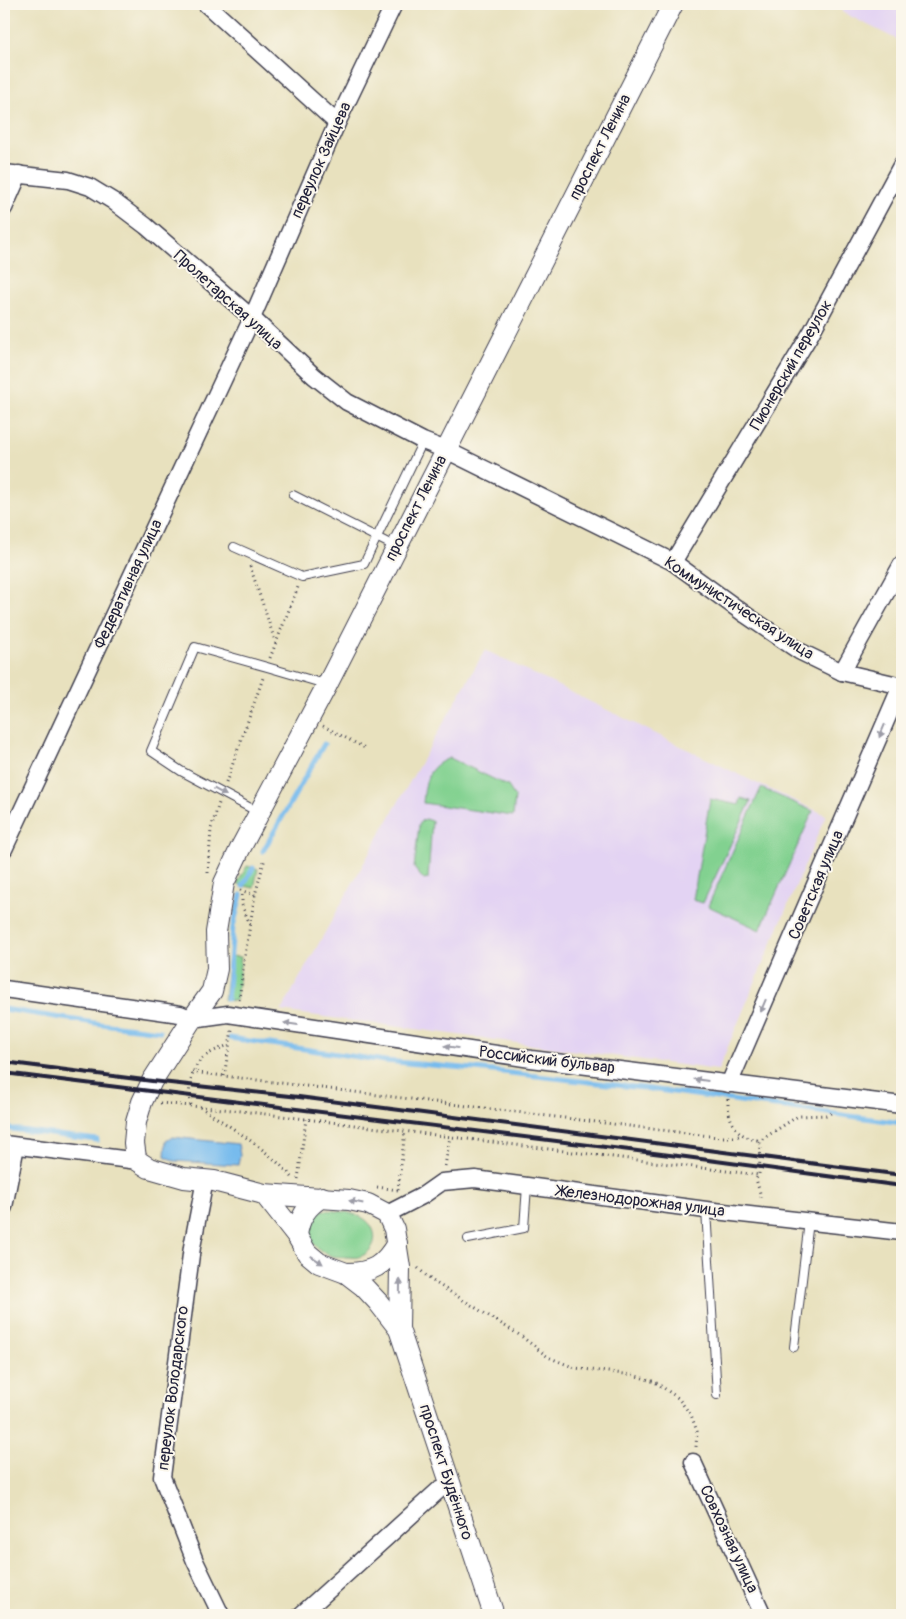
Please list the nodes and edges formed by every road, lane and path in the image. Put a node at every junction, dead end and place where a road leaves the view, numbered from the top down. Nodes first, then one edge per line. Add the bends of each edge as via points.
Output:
1 (206, 4) edge
2 (394, 4) edge
3 (673, 4) edge
4 (337, 123) junction
5 (902, 164) edge
6 (12, 173) edge
7 (4, 208) edge
8 (252, 318) junction
9 (423, 442) junction
10 (446, 450) junction
11 (293, 495) dead end
12 (377, 538) junction
13 (234, 547) dead end
14 (397, 547) junction
15 (673, 562) junction
16 (902, 564) edge
17 (254, 576) dead end
18 (302, 577) junction
19 (276, 641) junction
20 (267, 667) junction
21 (842, 672) junction
22 (327, 685) junction
23 (902, 686) edge
24 (310, 718) junction
25 (367, 749) dead end
26 (224, 790) dead end
27 (221, 797) dead end
28 (258, 813) junction
29 (4, 849) edge
30 (265, 858) dead end
31 (208, 877) dead end
32 (236, 888) dead end
33 (241, 890) junction
34 (255, 895) junction
35 (250, 926) junction
36 (4, 989) edge
37 (192, 1019) junction
38 (234, 1022) junction
39 (229, 1045) junction
40 (192, 1072) junction
41 (224, 1076) junction
42 (729, 1084) junction
43 (842, 1098) junction
44 (142, 1102) junction
45 (191, 1105) junction
46 (728, 1105) dead end
47 (902, 1105) edge
48 (199, 1106) junction
49 (306, 1119) junction
50 (404, 1131) junction
51 (743, 1135) junction
52 (450, 1137) junction
53 (758, 1142) junction
54 (10, 1145) edge
55 (143, 1165) junction
56 (759, 1175) junction
57 (292, 1177) dead end
58 (298, 1179) dead end
59 (205, 1180) junction
60 (442, 1182) junction
61 (527, 1186) junction
62 (398, 1190) dead end
63 (264, 1194) junction
64 (322, 1197) junction
65 (762, 1203) dead end
66 (4, 1207) edge
67 (706, 1210) junction
68 (388, 1214) junction
69 (809, 1221) junction
70 (902, 1232) edge
71 (297, 1236) junction
72 (468, 1238) dead end
73 (397, 1244) junction
74 (420, 1271) dead end
75 (346, 1273) junction
76 (399, 1330) junction
77 (794, 1346) dead end
78 (718, 1395) dead end
79 (694, 1462) joint
80 (450, 1486) junction
81 (221, 1615) edge
82 (301, 1615) edge
83 (494, 1615) edge
84 (763, 1615) edge

1 - 4 street
2 - 4 street, переулок Зайцева
3 - 10 street, проспект Ленина
4 - 8 street, переулок Зайцева
5 - 15 street, Пионерский переулок via 811,333
6 - 7 street
6 - 8 street, Пролетарская улица via 68,180 90,187 146,226
8 - 9 street, Пролетарская улица via 300,364 347,402
8 - 29 street, Федеративная улица
9 - 10 street, Пролетарская улица
9 - 12 lane
10 - 14 street, проспект Ленина
10 - 15 street, Коммунистическая улица
11 - 12 lane
12 - 14 lane
12 - 18 lane via 364,564
13 - 18 lane
14 - 22 street, проспект Ленина
15 - 21 street, Коммунистическая улица via 792,646
16 - 21 street
17 - 19 path
18 - 19 path
19 - 20 path
20 - 22 lane
20 - 26 path
20 -> 28 lane via 195,647 151,750 181,771
21 - 23 street, Коммунистическая улица
22 - 24 street, проспект Ленина
23 -> 42 street, Советская улица
24 - 25 path
24 - 28 street, проспект Ленина
27 - 31 path via 211,829
28 - 37 street, проспект Ленина via 224,883 216,932 217,969 212,991
30 - 34 path
32 - 33 path
33 - 34 path
33 - 35 path via 242,906
34 - 35 path
35 - 38 path
36 - 37 street via 180,1014
37 - 38 street, Российский бульвар via 228,1014
37 - 44 street, проспект Ленина
38 - 39 path
42 -> 38 street, Российский бульвар
39 - 40 path via 197,1062
39 - 41 path
40 - 41 path
40 - 45 path via 188,1097
41 - 51 path via 718,1137
42 - 43 street, Российский бульвар
43 - 47 street, Российский бульвар
43 - 53 path via 832,1112 798,1116
44 - 45 path
44 - 55 street, проспект Ленина via 134,1143 136,1158
45 - 48 path
46 - 51 path via 731,1121
48 - 49 path
48 - 57 path via 278,1161
49 - 50 path
49 - 58 path
50 - 52 path
50 - 62 path
51 - 53 path
52 - 56 path
52 - 60 path
53 - 56 path via 761,1145
54 - 55 street
54 - 66 street
55 - 59 street via 168,1174
56 - 65 path via 756,1179
59 - 63 street
59 - 81 street, переулок Володарского via 192,1247 162,1477 194,1562
60 - 61 street, Железнодорожная улица via 475,1179
60 - 68 street, Железнодорожная улица
61 - 67 street, Железнодорожная улица
61 - 72 lane via 524,1228
63 - 64 street
63 - 71 street
68 -> 64 street via 368,1204
64 - 71 street via 304,1213 298,1224
67 - 69 street, Железнодорожная улица
67 - 78 lane
68 - 73 street
69 - 70 street, Железнодорожная улица
69 - 77 lane
71 -> 75 street via 307,1253 319,1263
73 - 75 street via 389,1257 376,1267 362,1273
76 -> 73 street, проспект Будённого via 401,1285
74 - 79 path via 548,1357 574,1368 633,1375 655,1382 678,1398 691,1414 697,1431
75 - 76 street, проспект Будённого via 378,1302
76 - 80 street, проспект Будённого
79 - 84 street, Совхозная улица
80 - 82 street via 440,1489
80 - 83 street, проспект Будённого

